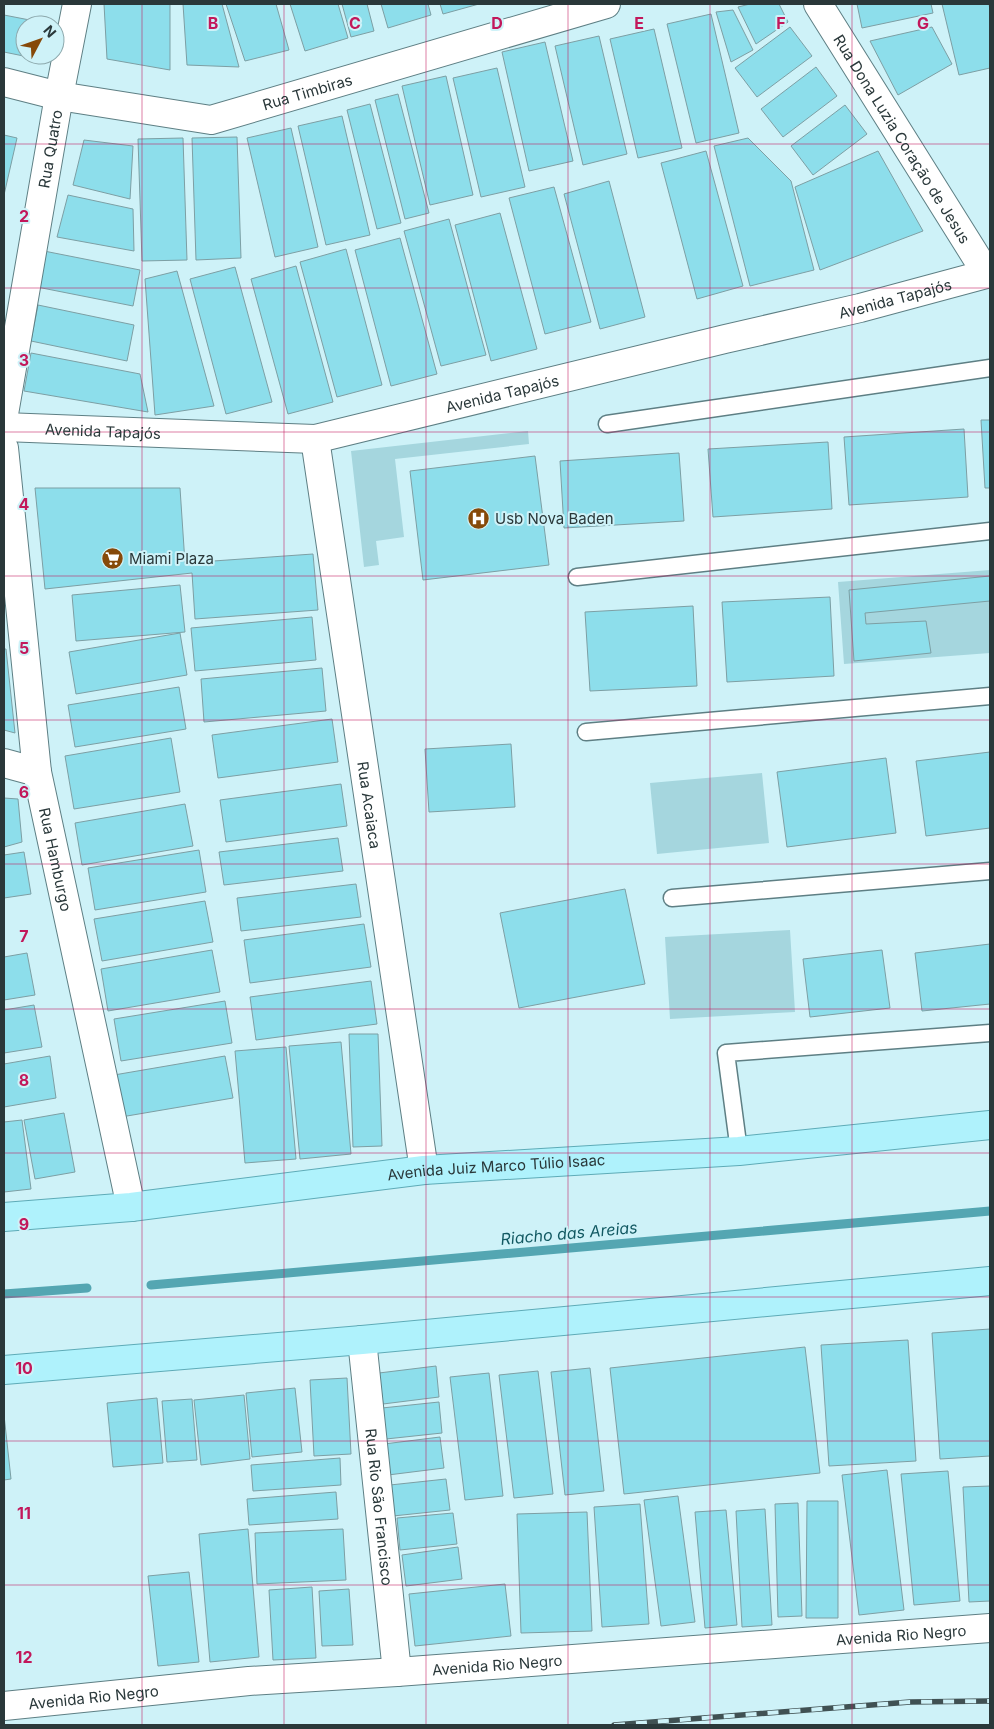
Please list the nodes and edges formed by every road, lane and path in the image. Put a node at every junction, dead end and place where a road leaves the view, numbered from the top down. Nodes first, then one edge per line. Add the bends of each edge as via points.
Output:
1 (77, 4) edge
2 (606, 4) edge
3 (818, 4) edge
4 (4, 82) edge
5 (59, 96) junction
6 (989, 274) edge
7 (990, 368) edge
8 (4, 414) edge
9 (607, 424) dead end
10 (4, 427) edge
11 (315, 439) junction
12 (4, 448) edge
13 (990, 531) edge
14 (577, 577) dead end
15 (990, 696) edge
16 (586, 732) dead end
17 (4, 763) edge
18 (37, 772) junction
19 (990, 871) edge
20 (672, 898) dead end
21 (990, 1033) edge
22 (990, 1125) edge
23 (739, 1151) junction
24 (424, 1170) junction
25 (131, 1207) junction
26 (4, 1218) edge
27 (990, 1282) edge
28 (362, 1340) junction
29 (4, 1370) edge
30 (990, 1628) edge
31 (397, 1672) junction
32 (4, 1706) edge

1 - 5 street, Rua Quatro
2 - 5 street, Rua Timbiras via 211,120
3 - 6 street, Rua Dona Luzia Coração de Jesus
4 - 5 street, Rua Timbiras
5 - 8 street, Rua Quatro
6 - 11 street, Avenida Tapajós
7 - 9 lane
10 - 11 street, Avenida Tapajós
11 - 24 street, Rua Acaiaca
12 - 18 street, Rua Hamburgo
13 - 14 lane
15 - 16 lane
17 - 18 street
18 - 25 street, Rua Hamburgo
19 - 20 lane
21 - 23 lane via 726,1053
22 - 23 main road, Avenida Juiz Marco Túlio Isaac
23 - 24 main road, Avenida Juiz Marco Túlio Isaac
24 - 25 main road, Avenida Juiz Marco Túlio Isaac
25 - 26 main road, Avenida Juiz Marco Túlio Isaac
27 - 28 main road
28 - 29 main road
28 - 31 street, Rua Rio São Francisco
30 - 31 street, Avenida Rio Negro
31 - 32 street, Avenida Rio Negro via 249,1681

